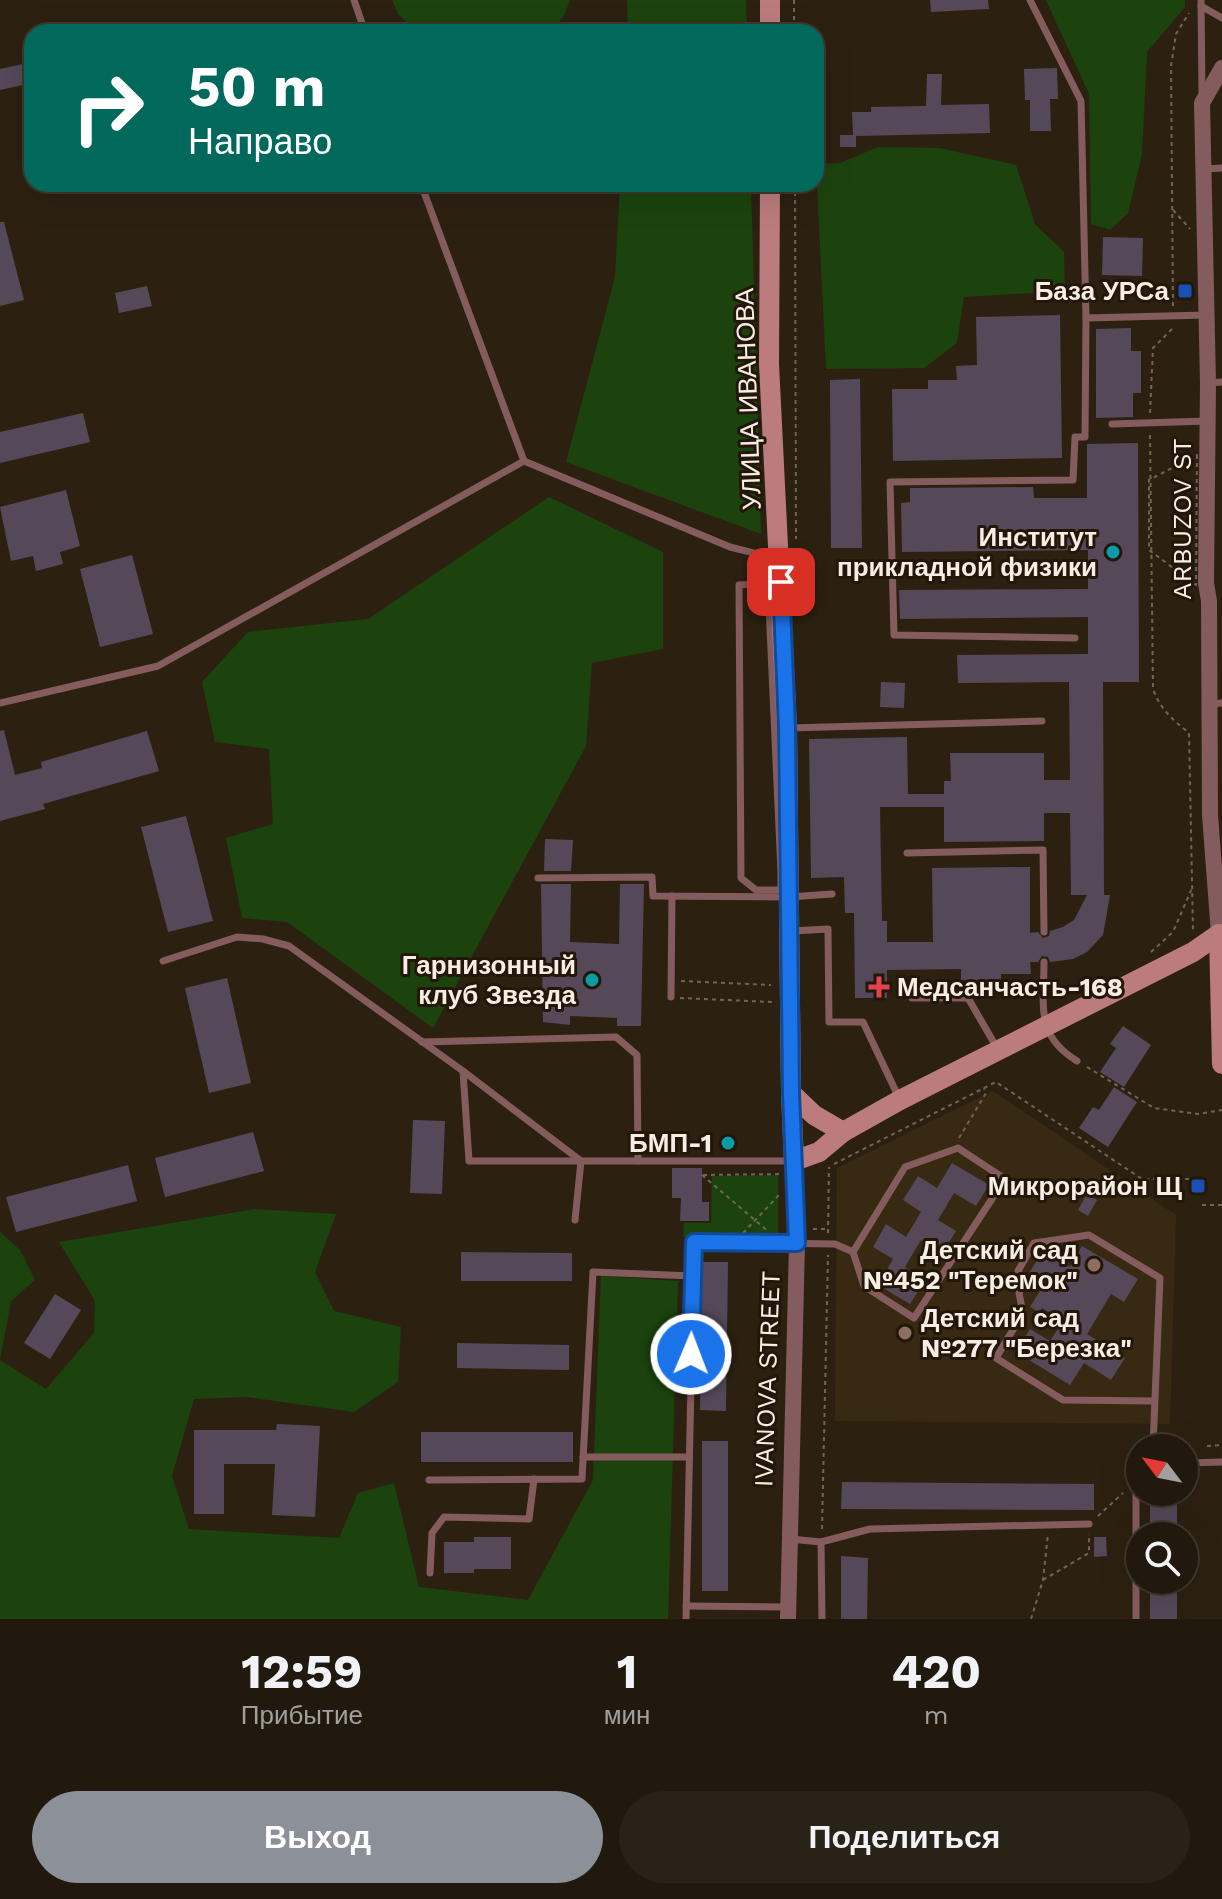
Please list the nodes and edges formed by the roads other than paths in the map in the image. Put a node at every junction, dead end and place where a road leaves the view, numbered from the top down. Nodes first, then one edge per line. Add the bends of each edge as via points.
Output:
1 (354, 0) edge
2 (770, 0) edge
3 (1030, 0) edge
4 (1201, 3) edge
5 (1222, 18) edge
6 (362, 24) edge
7 (770, 24) edge
8 (1222, 68) edge
9 (1202, 103) junction
10 (1222, 168) edge
11 (1205, 169) junction
12 (424, 192) edge
13 (770, 192) edge
14 (1206, 315) junction
15 (1086, 318) junction
16 (1215, 383) edge
17 (1207, 421) junction
18 (1112, 424) dead end
19 (524, 461) junction
20 (780, 560) junction
21 (1215, 600) edge
22 (1075, 638) dead end
23 (0, 703) edge
24 (1216, 703) edge
25 (1042, 721) dead end
26 (787, 728) junction
27 (907, 853) dead end
28 (538, 878) dead end
29 (756, 890) joint
30 (832, 894) dead end
31 (672, 896) junction
32 (789, 897) junction
33 (1220, 899) edge
34 (789, 931) junction
35 (1044, 932) dead end
36 (1220, 935) edge
37 (163, 961) dead end
38 (1044, 962) dead end
39 (671, 997) road end
40 (912, 998) dead end
41 (1045, 1025) junction
42 (419, 1042) junction
43 (998, 1050) junction
44 (1077, 1061) road end
45 (1222, 1064) edge
46 (463, 1071) junction
47 (791, 1093) junction
48 (900, 1100) junction
49 (843, 1132) junction
50 (581, 1161) junction
51 (638, 1161) junction
52 (789, 1168) junction
53 (575, 1220) dead end
54 (790, 1243) junction
55 (853, 1252) junction
56 (693, 1276) junction
57 (1155, 1401) junction
58 (1154, 1434) edge
59 (583, 1457) junction
60 (689, 1457) junction
61 (1222, 1462) edge
62 (1198, 1463) edge
63 (534, 1479) junction
64 (429, 1480) dead end
65 (1136, 1506) edge
66 (1089, 1524) road end
67 (788, 1538) junction
68 (821, 1542) junction
69 (430, 1573) dead end
70 (686, 1606) junction
71 (788, 1613) edge
72 (686, 1619) edge
73 (822, 1619) edge
74 (1136, 1619) edge

1 - 6 lane
2 - 7 main road
3 - 15 lane via 1081,101
4 - 5 lane
4 - 9 lane
8 - 9 street
9 - 11 street, ARBUZOV ST
10 - 11 lane
11 - 14 street, ARBUZOV ST
12 - 19 lane
13 - 20 main road, УЛИЦА ИВАНОВА via 769,364
14 - 15 lane
14 - 16 street, ARBUZOV ST
15 - 22 lane via 1085,437 1075,437 1073,480 890,482 894,635
16 - 17 street, ARBUZOV ST
17 - 18 lane
17 - 21 street, ARBUZOV ST via 1206,583
19 - 20 lane via 730,547
19 - 23 lane via 158,666
20 - 26 main road, УЛИЦА ИВАНОВА
21 - 24 street, ARBUZOV ST
24 - 33 street, ARBUZOV ST via 1210,815
25 - 26 lane
26 - 32 main road, УЛИЦА ИВАНОВА
27 - 35 lane via 1043,850
28 - 31 lane via 652,877 653,896
29 - 29 lane via 741,878 739,585 768,583 781,890
30 - 32 lane
31 - 32 lane
31 - 39 lane
32 - 34 main road, УЛИЦА ИВАНОВА
33 - 36 street, ARBUZOV ST
34 - 47 main road, УЛИЦА ИВАНОВА
34 - 48 lane via 828,929 829,1022 863,1022
36 - 41 main road
36 - 45 main road, ARBUZOV ST
37 - 42 lane via 237,937 289,946
38 - 41 lane
40 - 43 lane via 968,998
41 - 43 main road
41 - 44 lane via 1053,1043
42 - 46 lane
42 - 51 lane via 616,1037 637,1055
43 - 48 main road
46 - 50 lane
46 - 50 lane via 469,1161
47 - 49 main road
47 - 52 main road, IVANOVA STREET
48 - 49 main road
49 - 52 main road
50 - 51 lane
50 - 53 lane
51 - 52 lane
52 - 54 street, IVANOVA STREET
54 - 55 lane via 828,1244
54 - 56 lane via 694,1242
54 - 67 street, IVANOVA STREET
55 - 55 lane via 864,1286 914,1318 1005,1179 958,1148 905,1167
56 - 59 lane via 593,1272
56 - 60 lane
57 - 57 lane via 1160,1278 1089,1235 1034,1243 1018,1271 1024,1283 1019,1293 1023,1313 996,1358 1063,1400
57 - 58 lane
59 - 60 lane
59 - 63 lane via 582,1479
60 - 70 lane
61 - 62 lane
63 - 64 lane
63 - 69 lane via 529,1519 444,1517 432,1533
65 - 74 lane
66 - 68 lane via 870,1529
67 - 68 lane
67 - 71 street, IVANOVA STREET
68 - 73 lane
70 - 71 lane
70 - 72 lane

